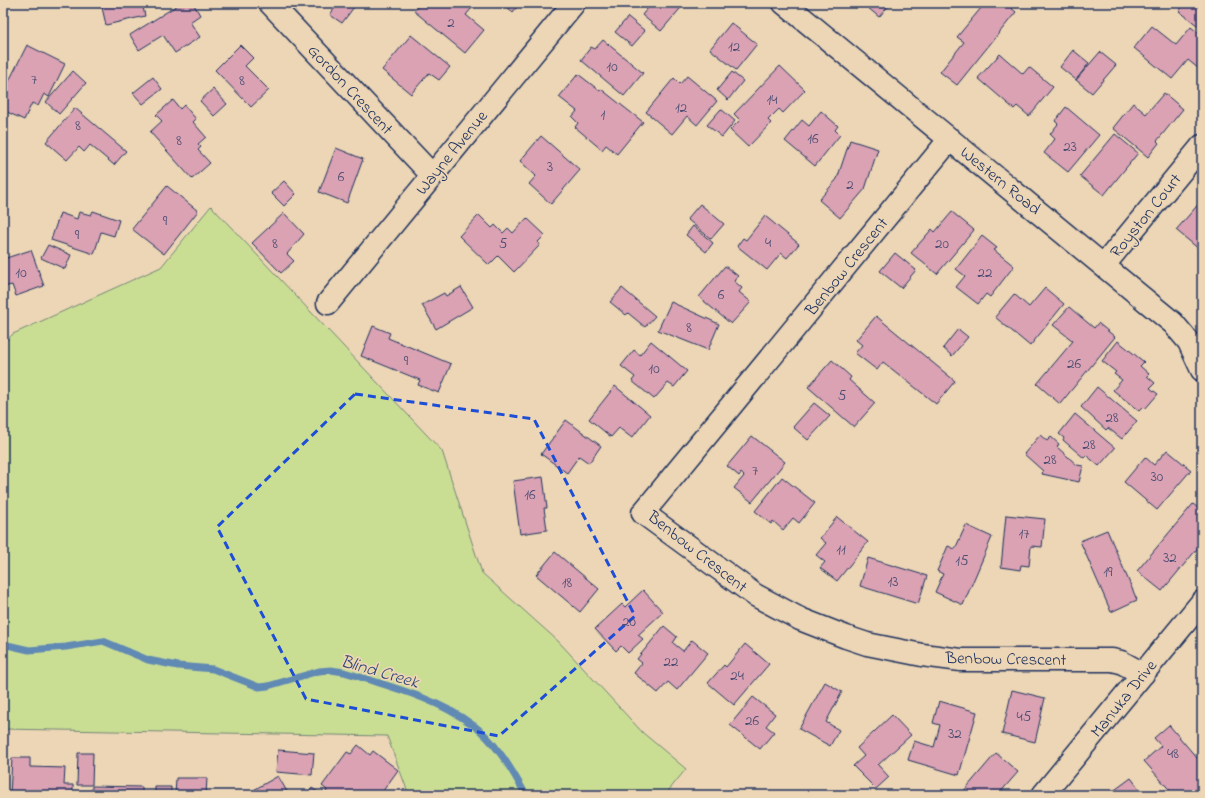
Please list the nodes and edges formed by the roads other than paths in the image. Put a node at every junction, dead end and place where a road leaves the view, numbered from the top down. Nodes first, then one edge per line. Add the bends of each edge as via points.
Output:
1 (270, 3) edge
2 (574, 3) edge
3 (784, 3) edge
4 (950, 139) junction
5 (1202, 146) edge
6 (432, 175) junction
7 (1104, 265) junction
8 (328, 302) dead end
9 (1202, 370) edge
10 (1202, 602) edge
11 (1143, 674) junction
12 (1043, 795) edge

1 - 6 street, Gordon Crescent
2 - 6 street, Wayne Avenue
3 - 4 street, Western Road
4 - 7 street, Western Road
4 - 11 street, Benbow Crescent via 643,513 755,595 800,619 867,644 961,660 1112,660
5 - 7 street, Royston Court
6 - 8 street, Wayne Avenue
7 - 9 street, Western Road via 1181,332 1189,342
10 - 11 street, Manuka Drive
11 - 12 street, Manuka Drive

